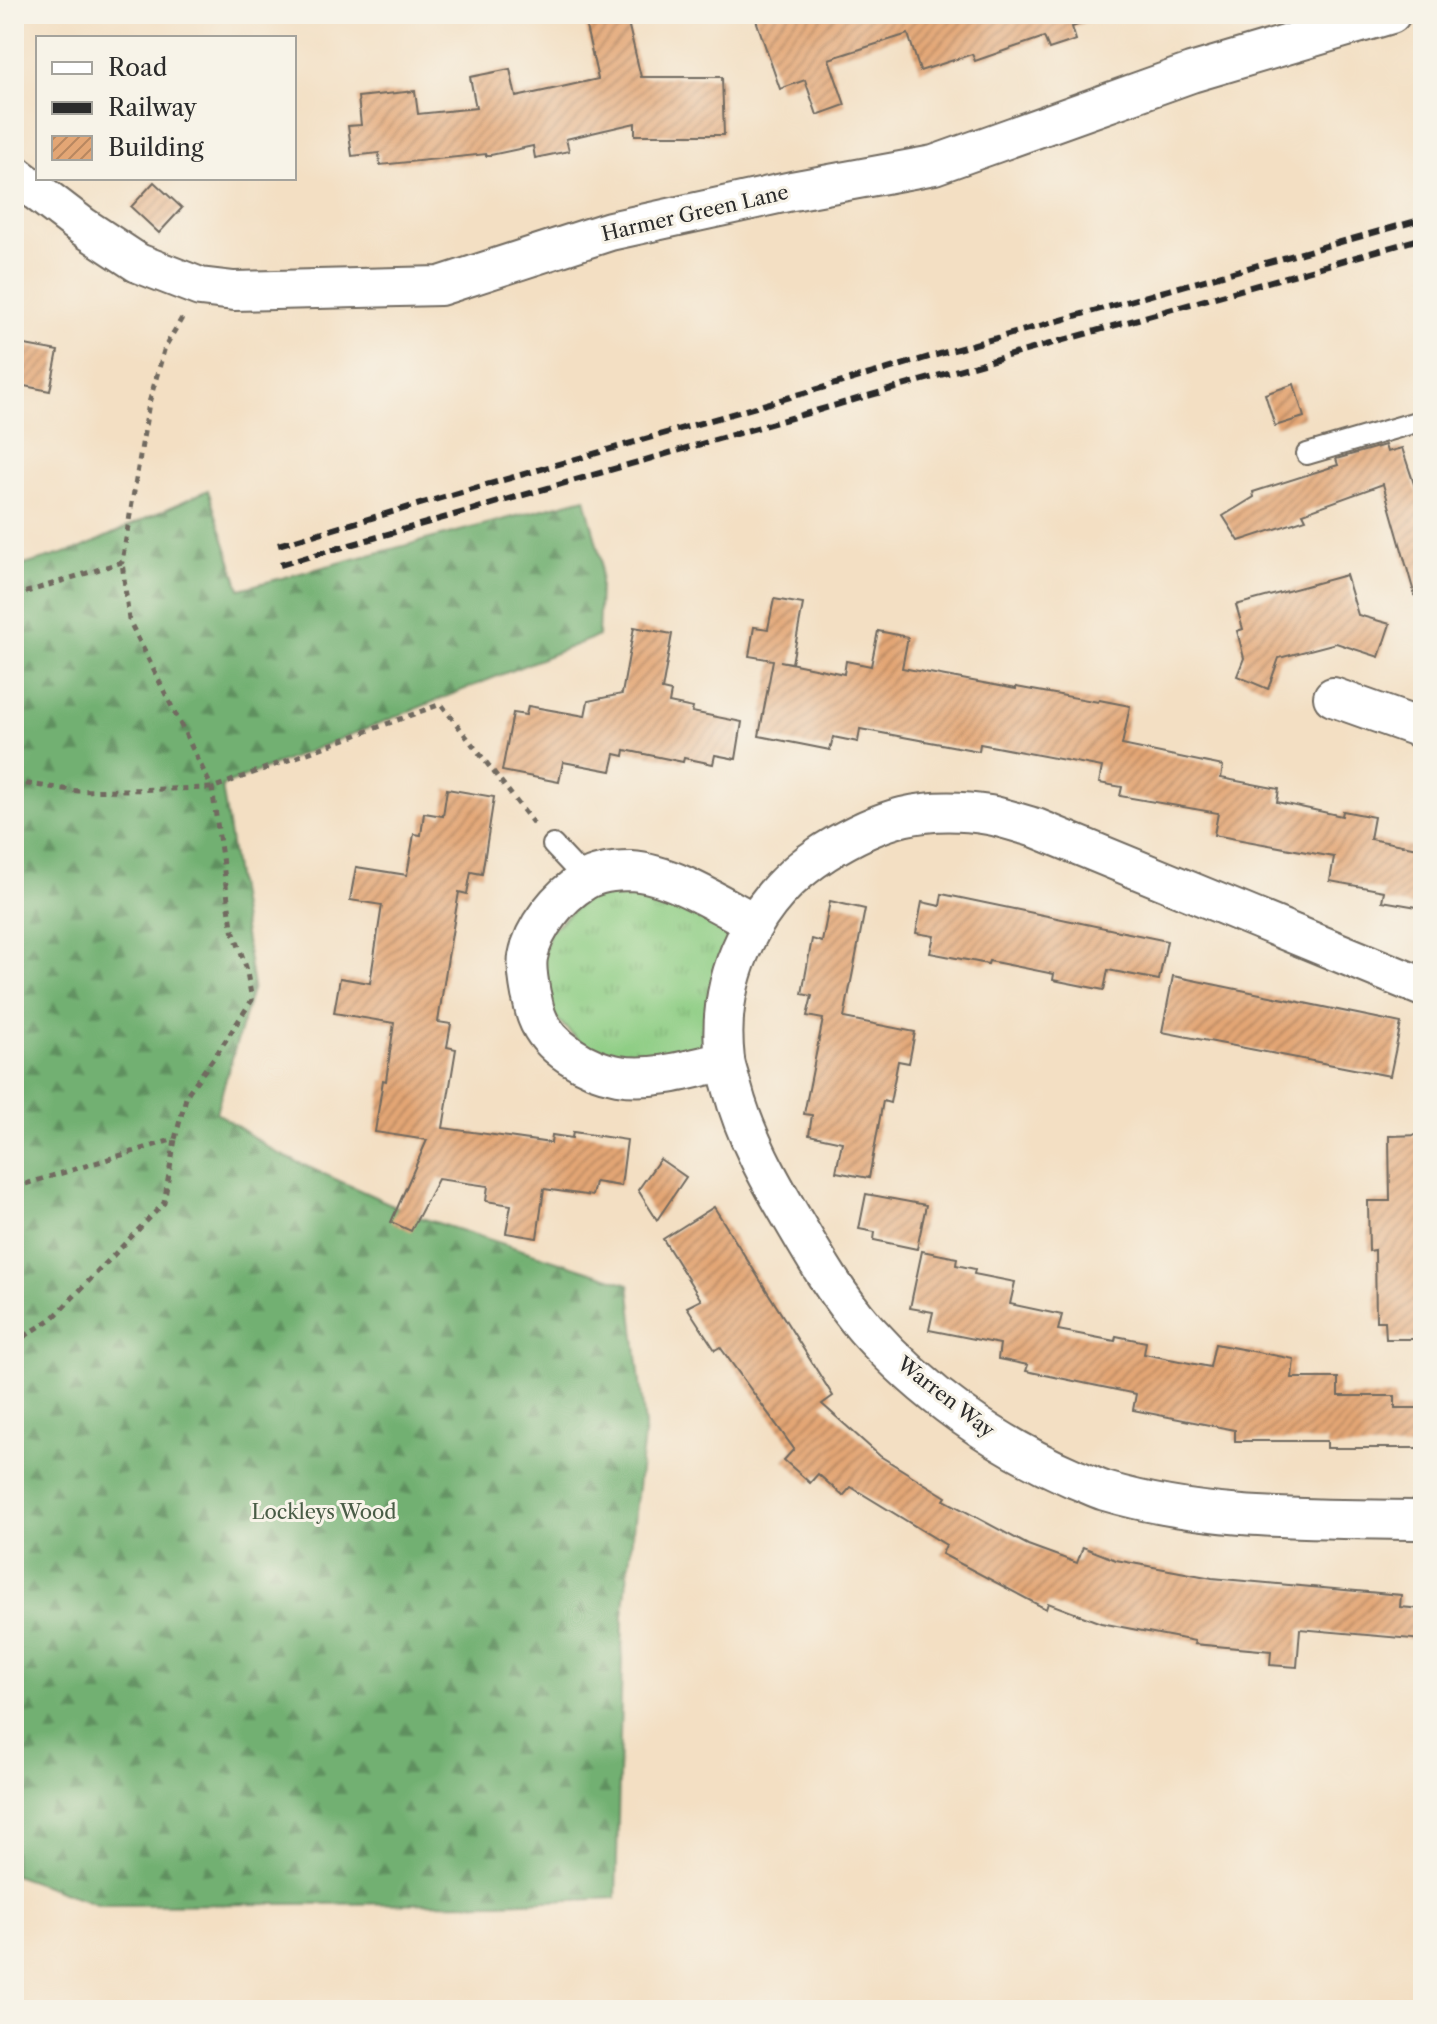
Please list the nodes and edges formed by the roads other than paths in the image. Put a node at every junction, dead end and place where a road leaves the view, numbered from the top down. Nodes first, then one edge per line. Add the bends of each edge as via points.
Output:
1 (1391, 14) edge
2 (14, 174) edge
3 (1423, 420) edge
4 (1307, 454) dead end
5 (1333, 697) dead end
6 (1423, 729) edge
7 (553, 845) road end
8 (585, 879) junction
9 (753, 922) junction
10 (1423, 987) edge
11 (725, 1061) junction
12 (1423, 1520) edge

1 - 2 street, Harmer Green Lane via 1191,73 934,165 610,231 440,286 234,291 200,287 138,263
3 - 4 lane
5 - 6 street
7 - 8 lane
8 - 9 street via 635,871 676,882
8 - 11 street via 558,901 539,928 528,958 537,1018 557,1046 586,1066 618,1075 659,1076
9 - 10 street, Warren Way via 779,889 845,839 915,813 955,811 1036,828
9 - 11 street, Warren Way via 728,990
11 - 12 street, Warren Way via 750,1142 829,1282 866,1329 915,1377 975,1425 1104,1491 1174,1507 1257,1517

